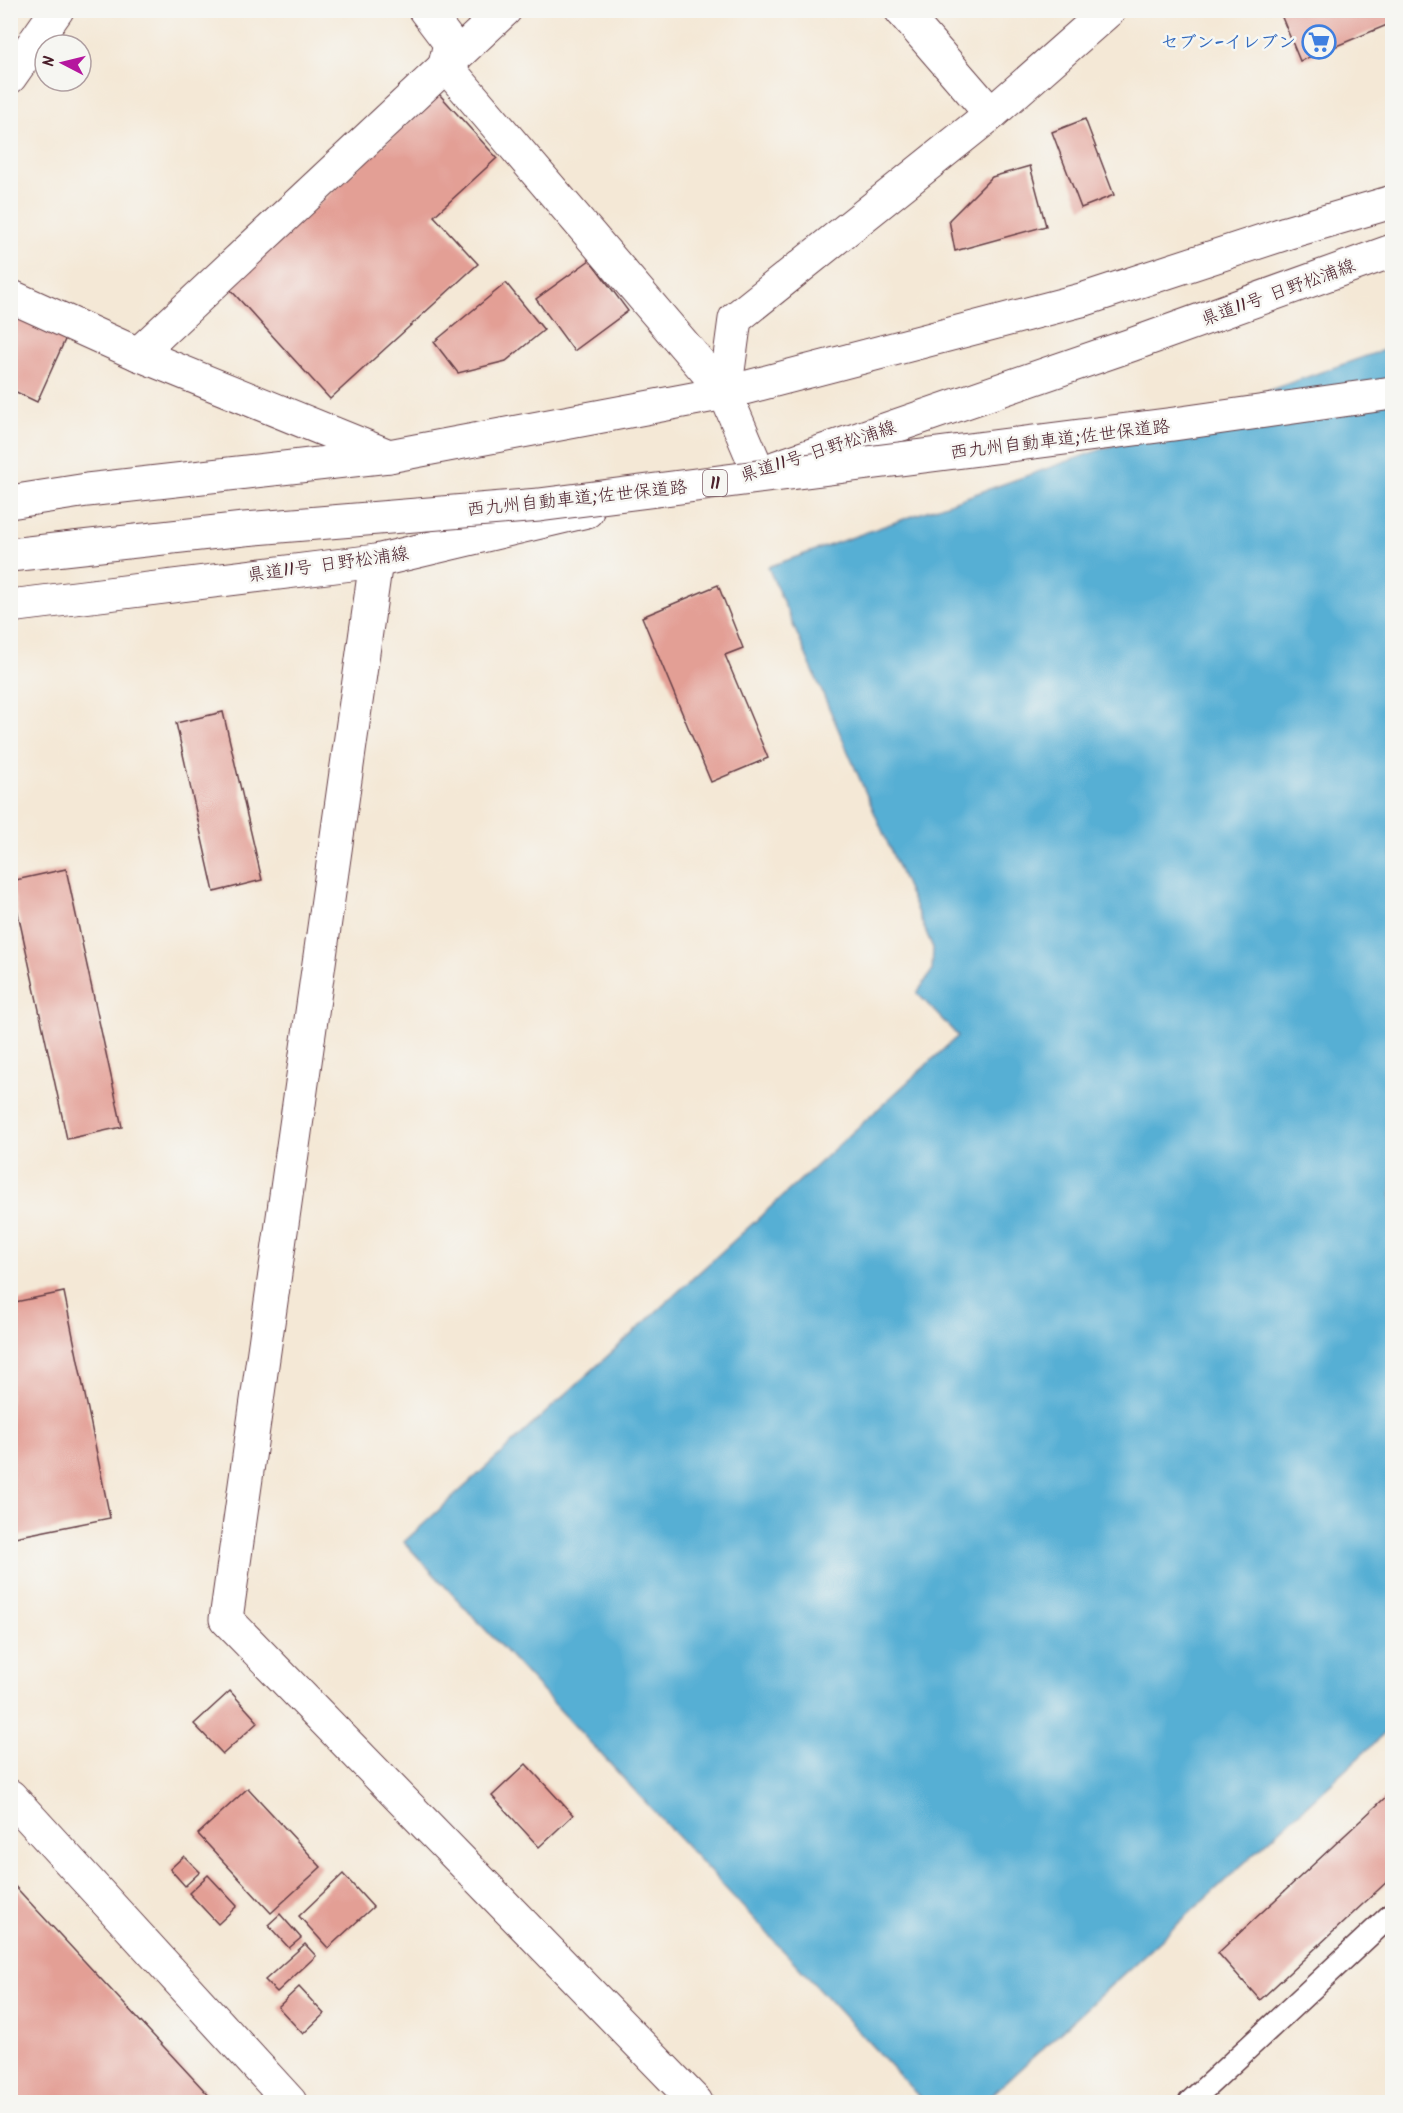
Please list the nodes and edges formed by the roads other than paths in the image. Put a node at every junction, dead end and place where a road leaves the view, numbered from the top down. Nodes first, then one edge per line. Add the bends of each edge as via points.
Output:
1 (57, 10) edge
2 (425, 10) edge
3 (505, 10) edge
4 (902, 10) edge
5 (1109, 10) edge
6 (445, 65) junction
7 (10, 77) edge
8 (990, 114) junction
9 (1392, 202) edge
10 (1392, 251) edge
11 (10, 296) edge
12 (138, 354) junction
13 (725, 393) junction
14 (1392, 393) edge
15 (389, 456) junction
16 (759, 473) junction
17 (10, 502) edge
18 (10, 555) edge
19 (376, 561) junction
20 (10, 606) edge
21 (10, 1796) edge
22 (1392, 1914) edge
23 (290, 2103) edge
24 (696, 2103) edge
25 (1190, 2103) edge

1 - 7 main road
2 - 6 main road via 450,43
3 - 6 main road
4 - 8 main road
5 - 8 main road
6 - 12 main road
6 - 13 main road
8 - 13 main road via 735,319
9 - 13 main road via 1085,298
10 - 16 main road, 県道11号 日野松浦線 / 11
11 - 12 main road
12 - 15 main road
13 - 15 main road
13 - 16 main road
14 - 18 main road, 西九州自動車道;佐世保道路, bridge via 539,505 244,529
15 - 17 main road
16 - 19 main road, 県道11号 日野松浦線 / 11
19 - 20 main road, 県道11号 日野松浦線 / 11
19 - 24 main road via 226,1619
21 - 23 main road
22 - 25 lane

